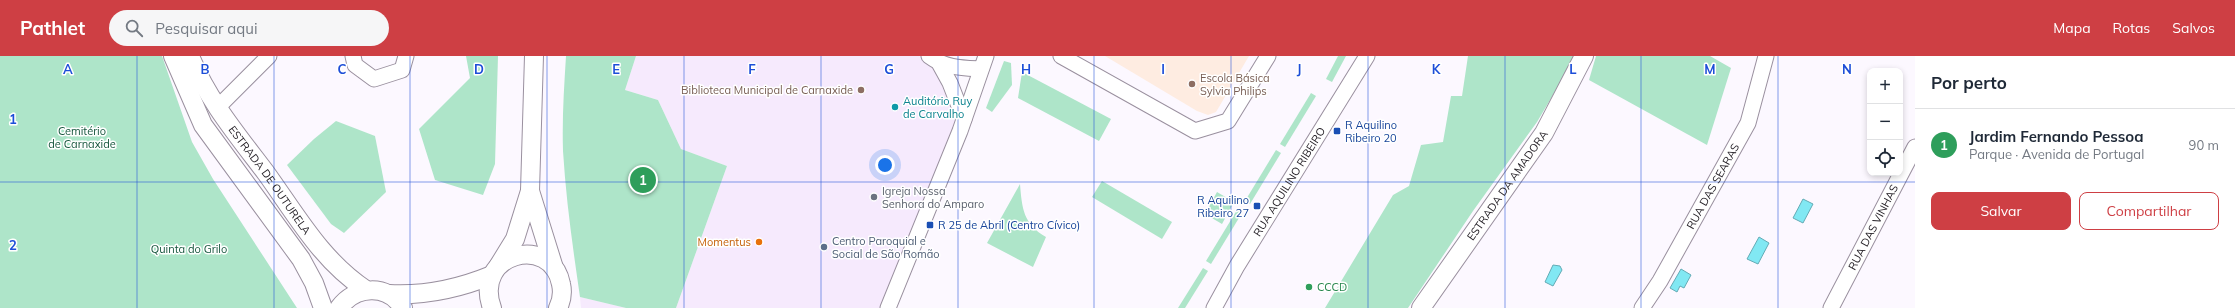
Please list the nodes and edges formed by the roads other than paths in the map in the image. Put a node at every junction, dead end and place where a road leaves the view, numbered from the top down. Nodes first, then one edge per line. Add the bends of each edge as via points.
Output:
1 (173, 56) edge
2 (190, 56) edge
3 (269, 56) edge
4 (353, 56) edge
5 (406, 56) edge
6 (534, 56) edge
7 (965, 56) edge
8 (1061, 56) edge
9 (1268, 56) edge
10 (1367, 56) edge
11 (1584, 56) edge
12 (1766, 56) edge
13 (934, 60) edge
14 (984, 63) edge
15 (217, 108) junction
16 (964, 119) junction
17 (1915, 147) edge
18 (530, 191) junction
19 (554, 268) junction
20 (495, 270) junction
21 (366, 290) junction
22 (390, 294) junction
23 (560, 306) edge
24 (323, 308) edge
25 (339, 308) edge
26 (403, 308) edge
27 (492, 308) edge
28 (888, 308) edge
29 (1214, 308) edge
30 (1421, 308) edge
31 (1642, 308) edge
32 (1831, 308) edge

1 - 24 street, ESTRADA DE OUTURELA via 203,124 302,259
2 - 15 street, ESTRADA DE OUTURELA
3 - 15 street
4 - 5 street via 354,65 374,79 402,70
6 - 18 street
7 - 14 street
8 - 9 street via 1195,131 1228,121
10 - 29 street, RUA AQUILINO RIBEIRO via 1237,266
11 - 30 street, ESTRADA DA AMADORA via 1544,133
12 - 31 street, RUA DAS SEARAS via 1748,123 1660,281
13 - 14 street via 953,67
13 - 16 street via 950,84
14 - 16 street
15 - 21 street, ESTRADA DE OUTURELA via 316,244 337,269
16 - 28 street
17 - 32 street, RUA DAS VINHAS
18 - 19 street
18 - 20 street via 515,240
19 - 20 street via 533,255 521,254 509,258
19 - 23 street via 560,278 562,290
20 - 22 street via 459,287 416,296
20 - 27 street via 488,286
21 - 22 street
21 - 25 street via 354,293 344,300
22 - 26 street

